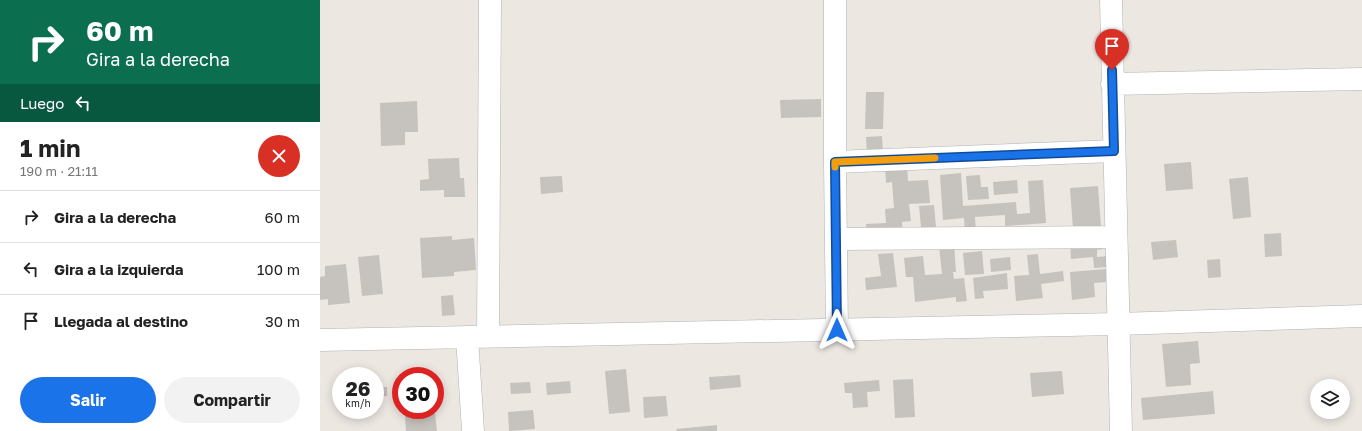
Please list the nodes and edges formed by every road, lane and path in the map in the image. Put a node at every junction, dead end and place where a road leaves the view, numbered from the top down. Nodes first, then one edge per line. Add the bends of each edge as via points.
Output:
1 (490, 0) edge
2 (835, 0) edge
3 (1110, 0) edge
4 (1362, 79) edge
5 (1112, 84) junction
6 (1114, 151) junction
7 (835, 162) junction
8 (1116, 236) junction
9 (837, 239) junction
10 (1362, 316) edge
11 (1118, 324) junction
12 (837, 330) junction
13 (478, 337) junction
14 (320, 340) edge
15 (473, 431) edge
16 (1121, 431) edge

1 - 13 street
2 - 7 street
3 - 5 street
4 - 5 street
5 - 6 street
6 - 7 street
6 - 8 street
7 - 9 street
8 - 9 street
8 - 11 street
9 - 12 street
10 - 11 street
11 - 12 street
11 - 16 street
12 - 13 street
13 - 14 street
13 - 15 street

